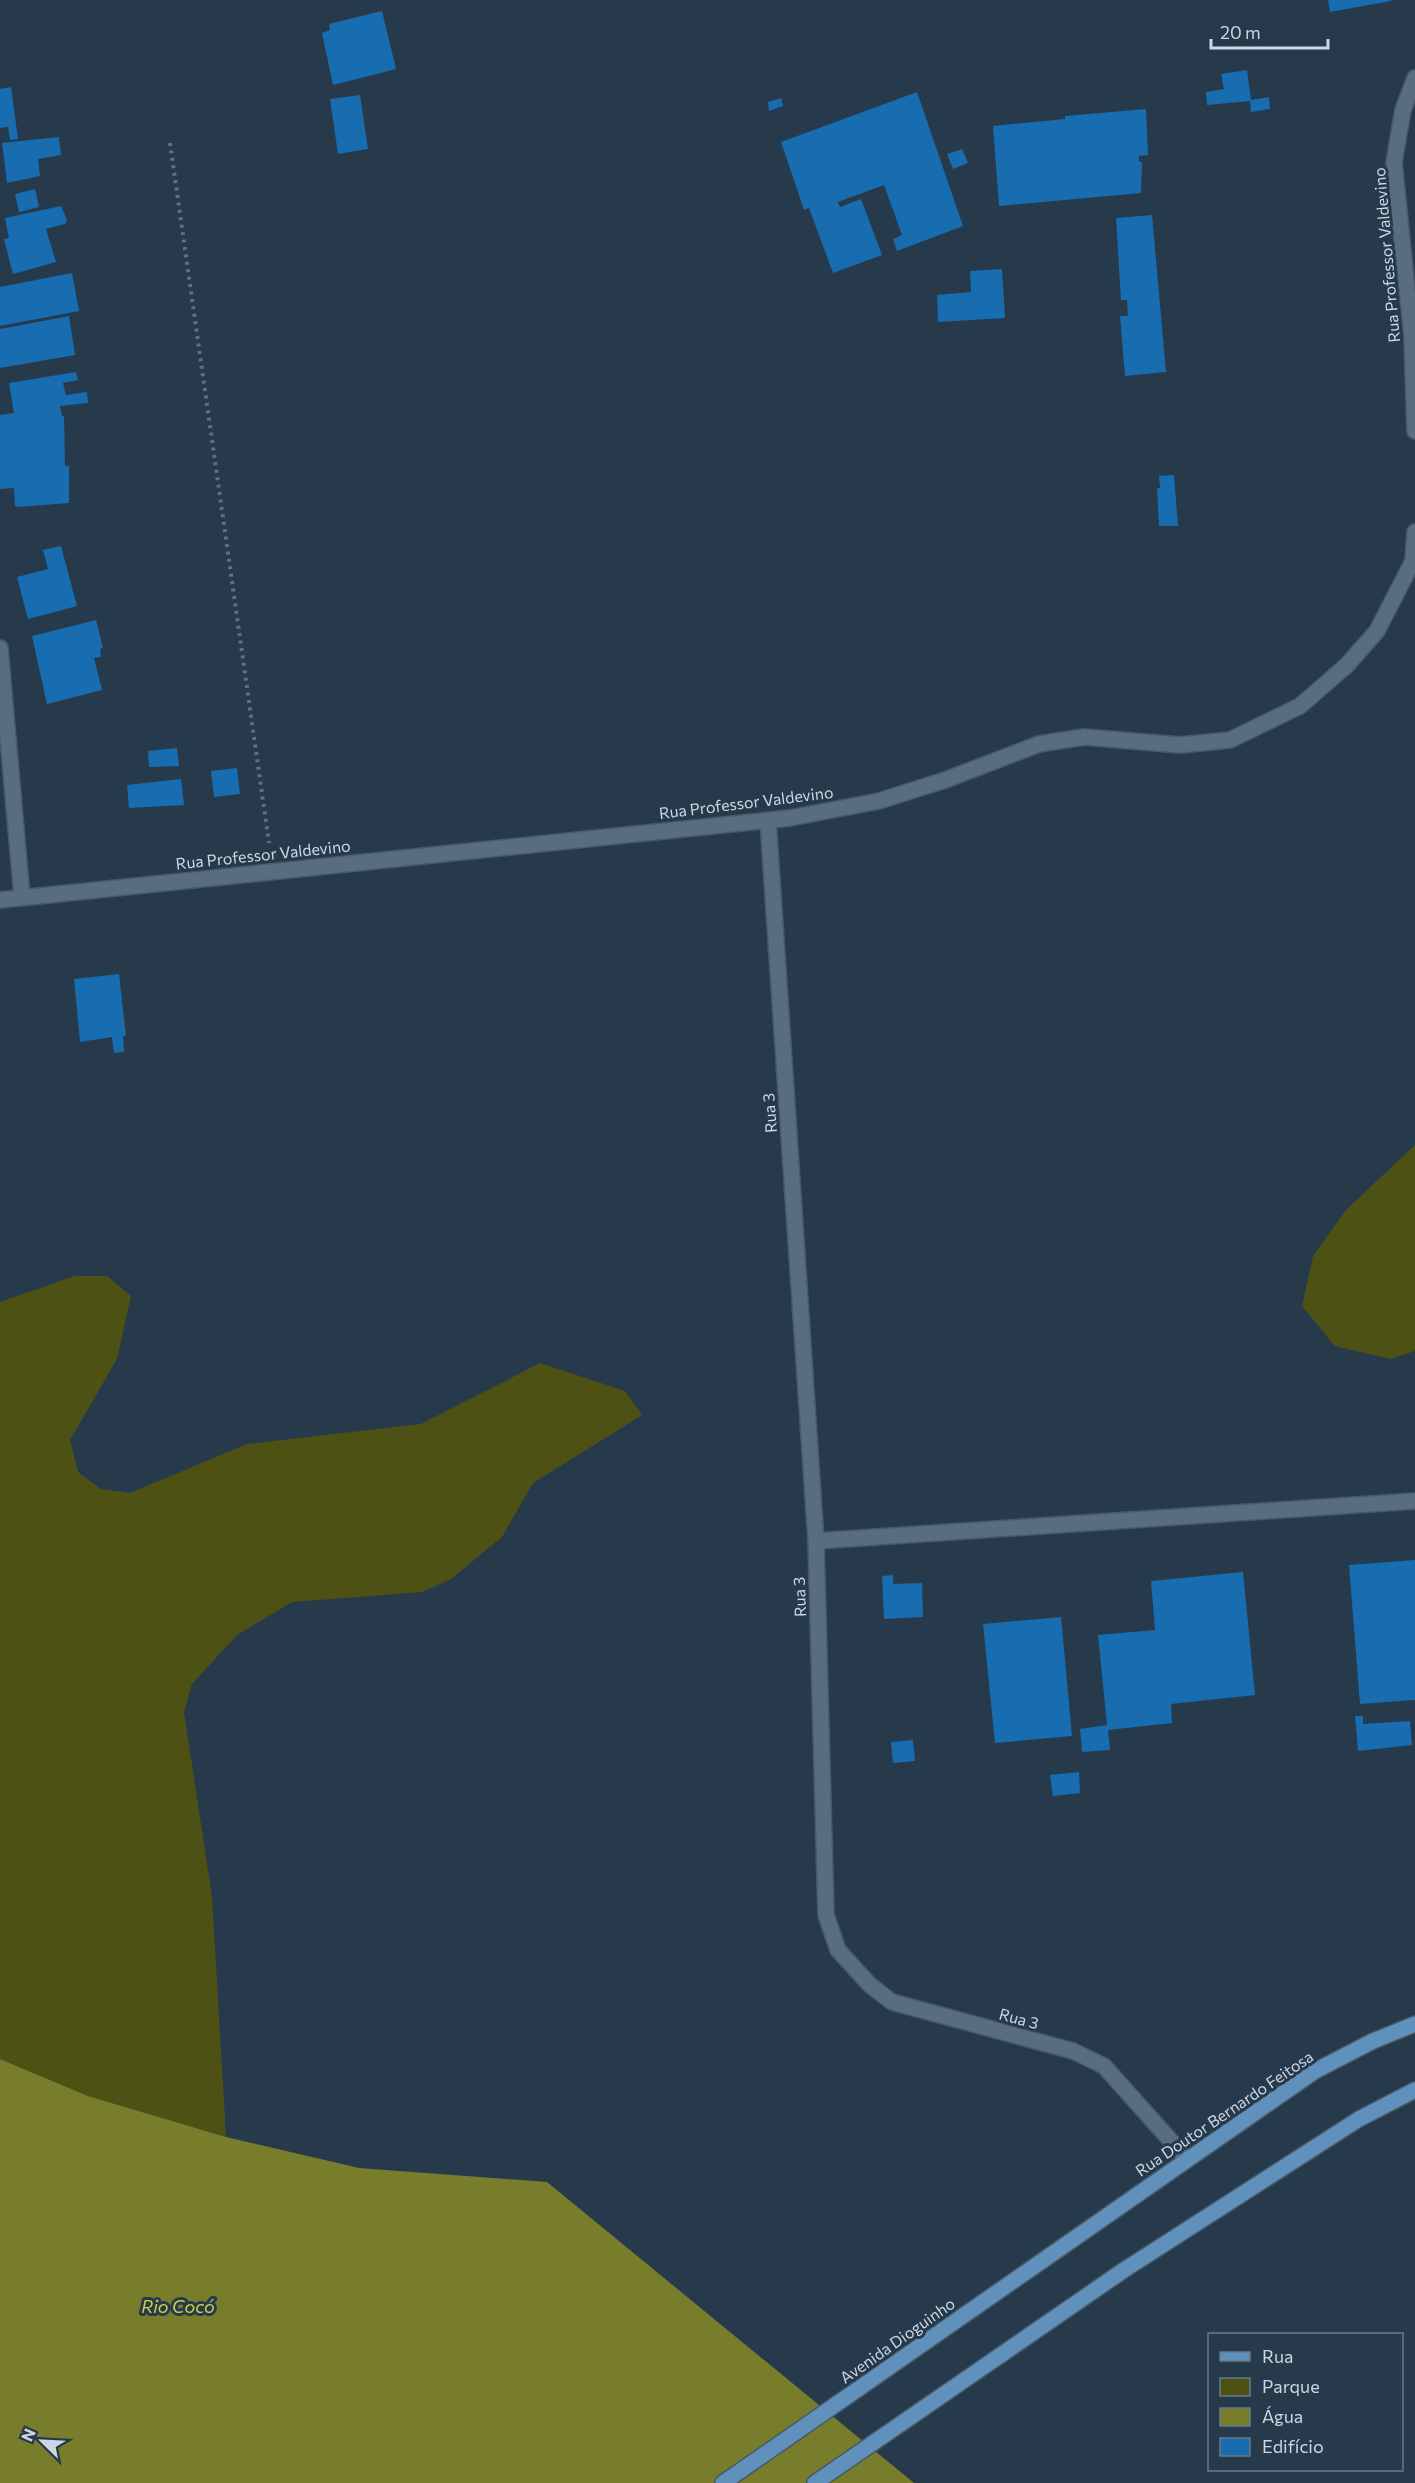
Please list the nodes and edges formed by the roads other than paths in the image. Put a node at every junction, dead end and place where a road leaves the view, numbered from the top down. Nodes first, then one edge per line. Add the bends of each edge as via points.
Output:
1 (1415, 78) edge
2 (1415, 430) edge
3 (1415, 532) edge
4 (0, 648) edge
5 (768, 820) junction
6 (22, 897) junction
7 (0, 900) edge
8 (1415, 1501) edge
9 (816, 1541) junction
10 (1415, 2024) edge
11 (1415, 2090) edge
12 (1187, 2159) junction
13 (1092, 2226) joint
14 (723, 2483) edge
15 (815, 2483) edge

1 - 2 street, Rua Professor Valdevino via 1403,110 1394,162 1412,338
3 - 5 street, Rua Professor Valdevino via 1413,561 1377,630 1347,665 1300,706 1230,740 1180,746 1084,738 1039,744 879,801
4 - 6 street
5 - 6 street, Rua Professor Valdevino
5 - 9 street, Rua 3
6 - 7 street, Rua Professor Valdevino
8 - 9 street
9 - 12 street, Rua 3 via 826,1915 838,1950 870,1985 892,2001 1073,2051 1104,2066
10 - 12 main road, Rua Doutor Bernardo Feitosa via 1315,2071
11 - 15 main road via 1359,2119 1124,2270
12 - 13 main road, Rua Doutor Bernardo Feitosa
13 - 14 main road, Avenida Dioguinho

